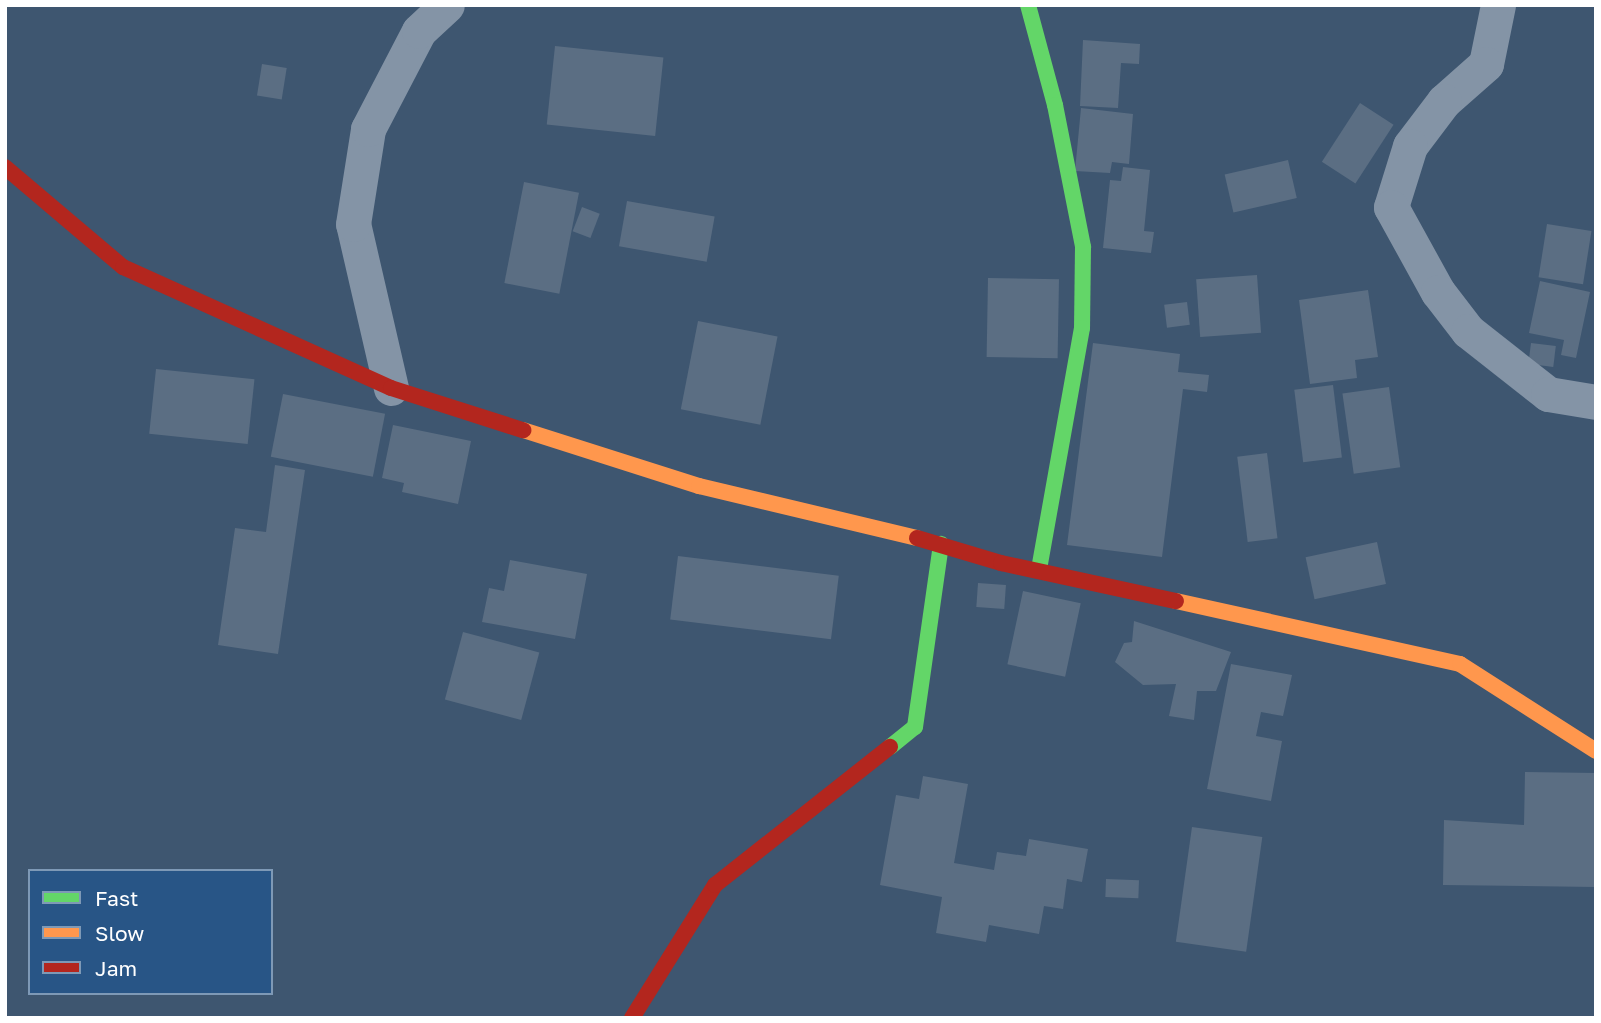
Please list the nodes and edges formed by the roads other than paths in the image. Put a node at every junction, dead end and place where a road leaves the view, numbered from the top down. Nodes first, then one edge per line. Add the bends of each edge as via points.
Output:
1 (447, 5) edge
2 (1028, 5) edge
3 (1498, 5) edge
4 (5, 167) edge
5 (391, 387) junction
6 (1596, 402) edge
7 (941, 544) junction
8 (1039, 569) junction
9 (1596, 751) edge
10 (632, 1018) edge

1 - 5 street via 419,31 368,129 353,224
2 - 8 street via 1055,105 1083,247 1082,328
3 - 6 street via 1486,64 1444,101 1410,146 1391,207 1438,292 1468,331 1548,394
4 - 5 street via 123,267
5 - 7 street via 699,486
7 - 8 street
7 - 10 street via 915,727 715,885
8 - 9 street via 1460,664

